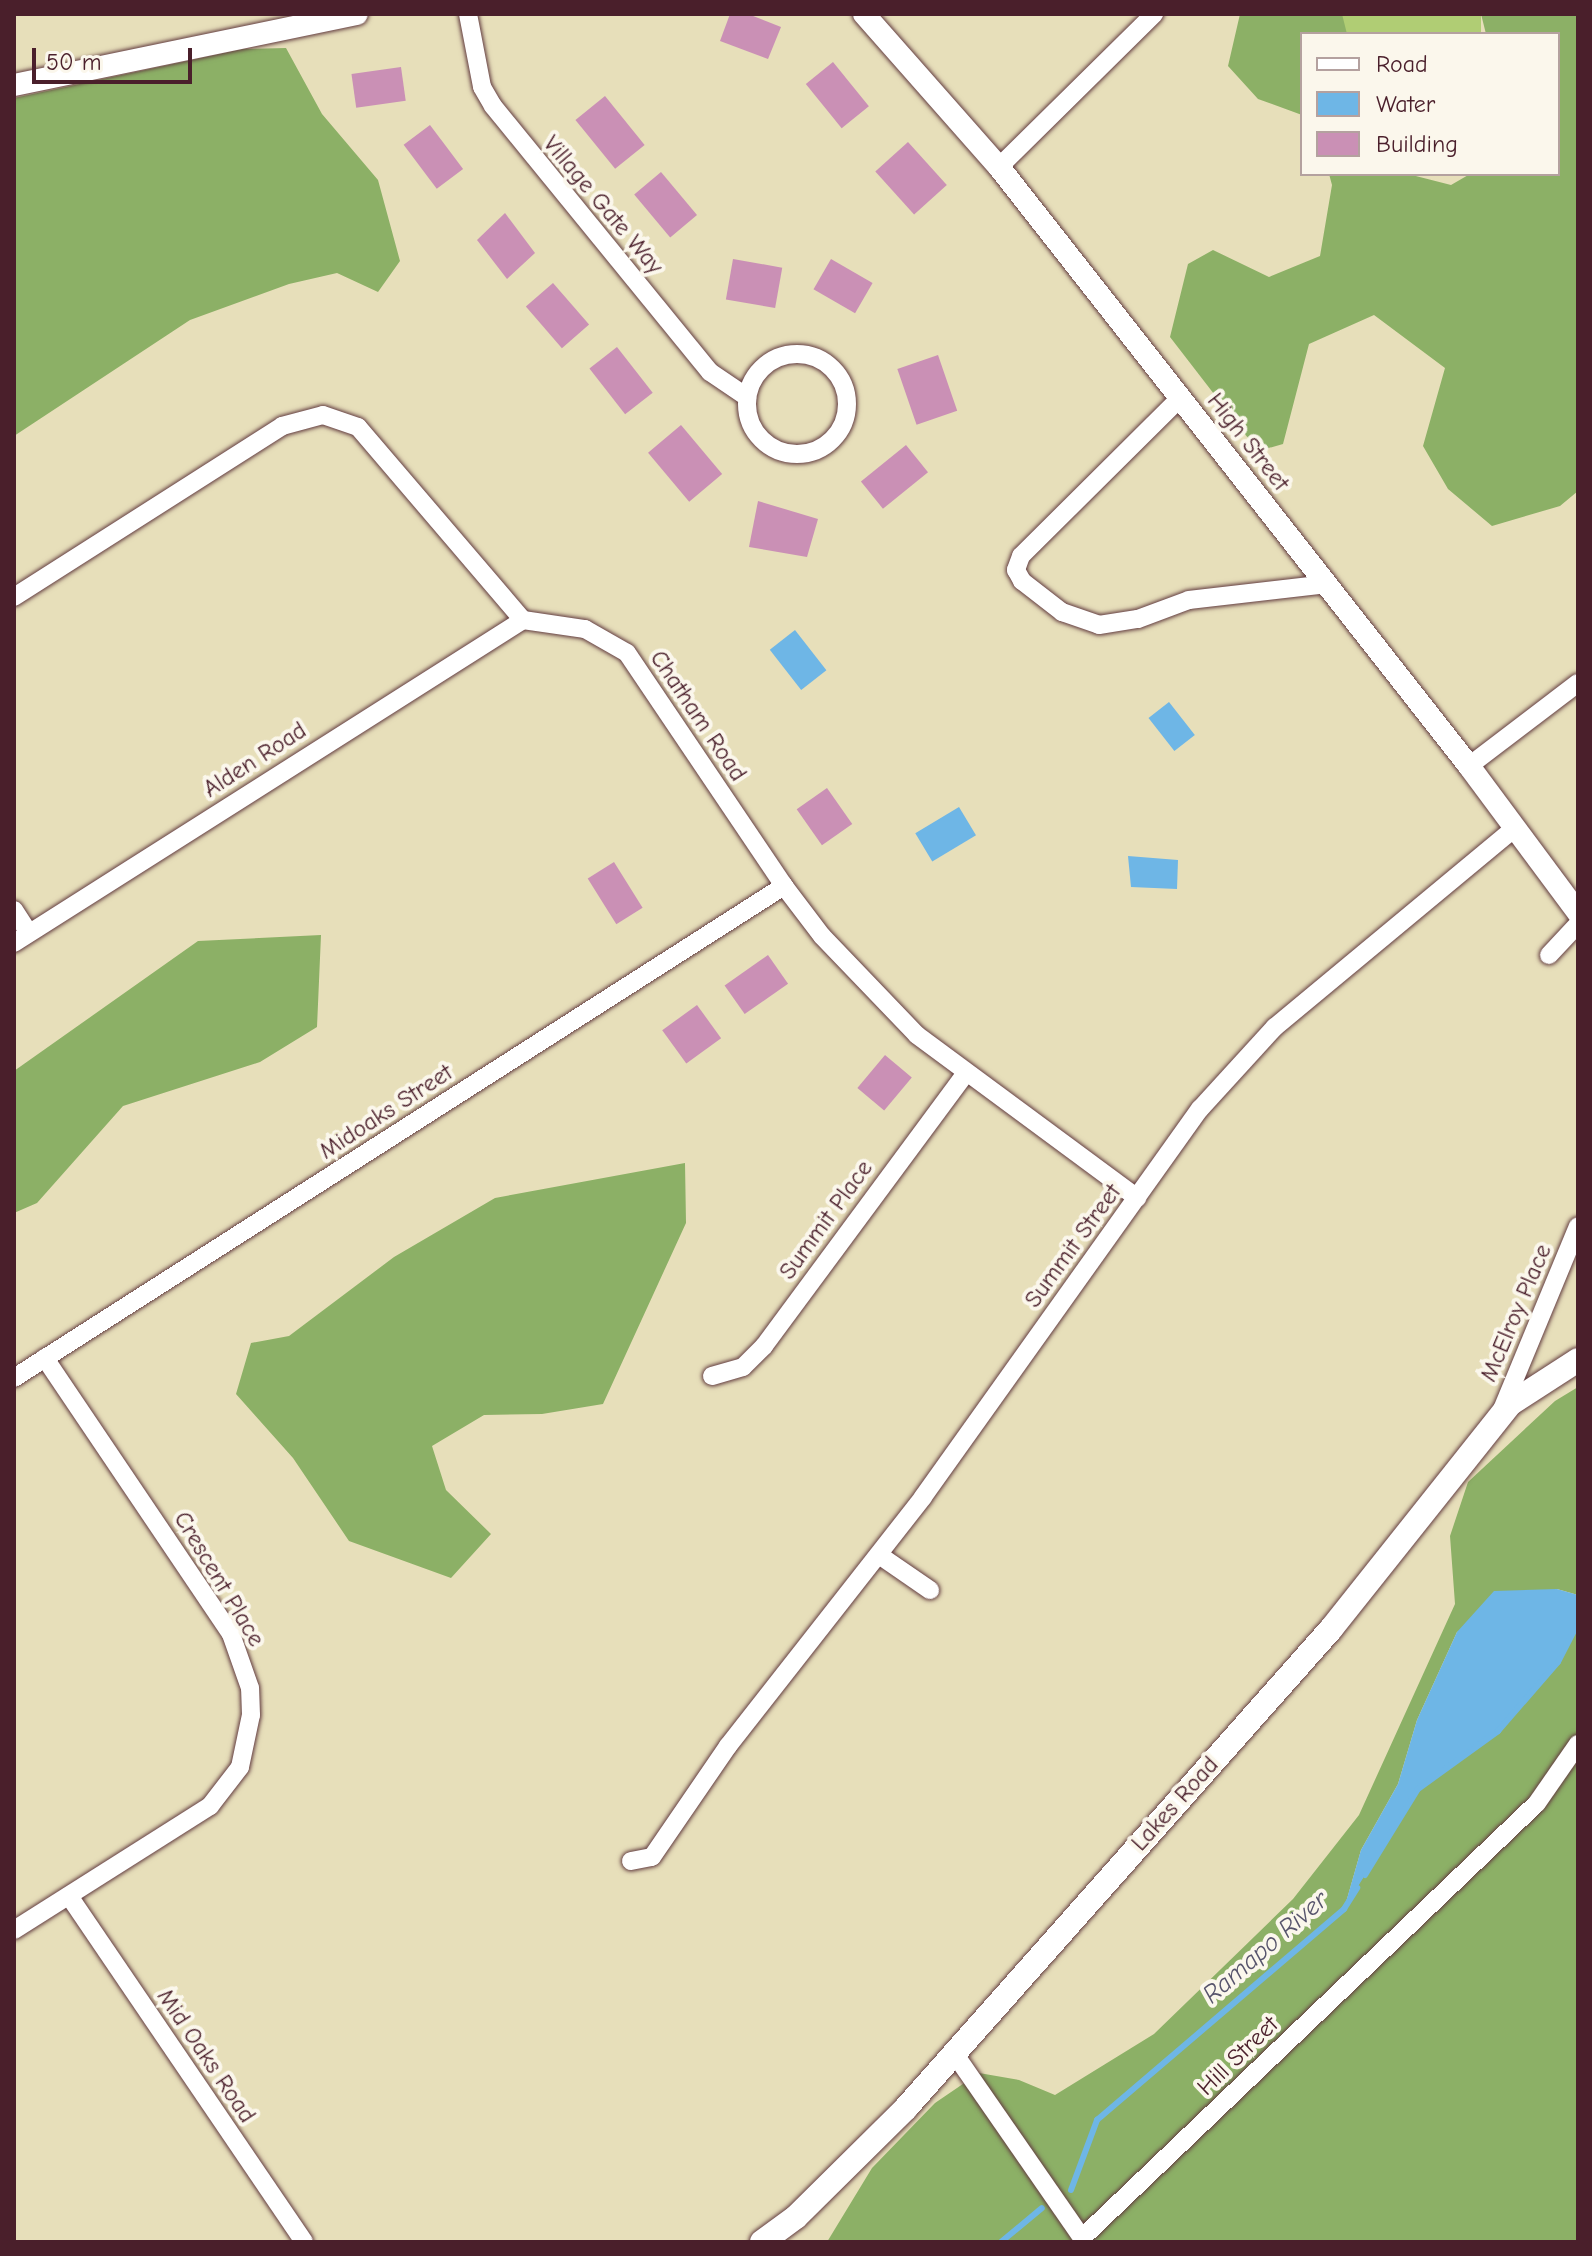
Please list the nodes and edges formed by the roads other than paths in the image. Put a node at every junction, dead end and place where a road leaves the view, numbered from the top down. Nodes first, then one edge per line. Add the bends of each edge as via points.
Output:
1 (357, 14) edge
2 (468, 14) edge
3 (864, 14) edge
4 (1154, 14) edge
5 (14, 85) edge
6 (999, 167) junction
7 (747, 397) junction
8 (1180, 398) junction
9 (1327, 584) junction
10 (14, 597) edge
11 (523, 620) junction
12 (1578, 683) edge
13 (1469, 766) junction
14 (1515, 828) junction
15 (784, 886) junction
16 (14, 910) edge
17 (1578, 913) edge
18 (1578, 924) edge
19 (21, 938) edge
20 (1549, 955) dead end
21 (966, 1073) junction
22 (1137, 1198) junction
23 (1578, 1226) edge
24 (45, 1358) junction
25 (1578, 1360) edge
26 (712, 1376) dead end
27 (14, 1378) edge
28 (1498, 1418) junction
29 (879, 1555) junction
30 (930, 1590) dead end
31 (1578, 1744) edge
32 (631, 1861) dead end
33 (69, 1896) junction
34 (14, 1930) edge
35 (954, 2053) junction
36 (304, 2242) edge
37 (762, 2242) edge

1 - 5 street
2 - 7 street, Village Gate Way via 482,87 493,106 710,372
3 - 6 street, High Street
4 - 6 street
6 - 8 street, High Street
7 - 7 street via 754,430 780,452 797,455 821,448 840,431 847,416 843,383 828,365 806,354 774,359 752,382
8 - 9 street, High Street
8 - 9 street via 1021,556 1016,570 1022,581 1062,612 1099,625 1138,619 1189,600
9 - 13 street, High Street
10 - 11 street via 282,426 323,415 358,427
11 - 15 street, Chatham Road via 585,629 627,653
11 - 19 street, Alden Road
12 - 13 street
13 - 14 street, High Street
14 - 17 street, High Street
14 - 22 street, Summit Street via 1275,1027 1200,1109
15 - 21 street, Chatham Road via 822,936 917,1035
15 - 24 street, Midoaks Street
16 - 19 street
18 - 20 street
21 - 22 street, Chatham Road
21 - 26 street, Summit Place via 764,1346 743,1367
22 - 29 street, Summit Street
23 - 28 street, McElroy Place
24 - 27 street, Midoaks Street
24 - 33 street, Crescent Place via 231,1634 250,1688 247,1745 224,1791 183,1826
25 - 28 main road, Lakes Road via 1510,1404
28 - 35 main road, Lakes Road via 1331,1629
29 - 30 street
29 - 32 street, Summit Street via 728,1746 652,1857
31 - 35 street, Hill Street via 1537,1803 1082,2238
33 - 34 street, Crescent Place
33 - 36 street, Mid Oaks Road
35 - 37 main road, Lakes Road via 796,2217

